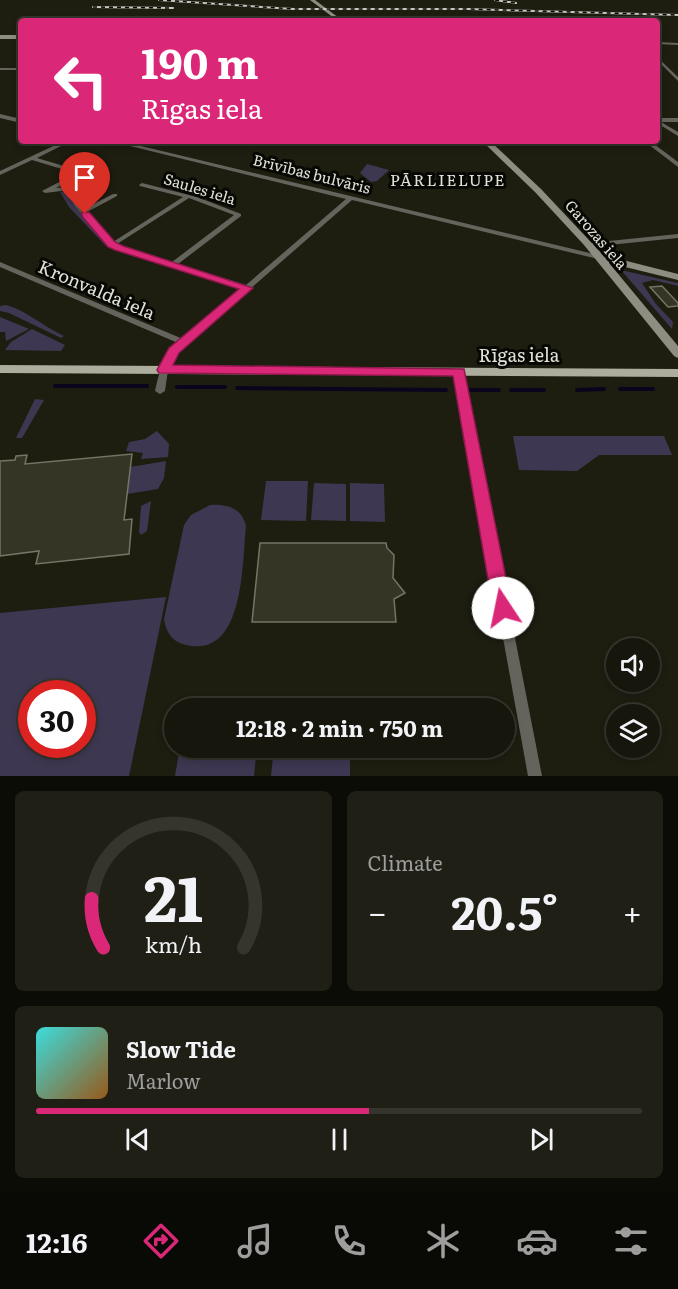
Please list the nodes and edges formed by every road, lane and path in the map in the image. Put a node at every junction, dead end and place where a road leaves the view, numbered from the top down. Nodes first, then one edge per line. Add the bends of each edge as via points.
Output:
1 (312, 0) edge
2 (484, 0) edge
3 (496, 2) dead end
4 (337, 18) edge
5 (0, 37) edge
6 (18, 37) edge
7 (660, 43) edge
8 (678, 44) edge
9 (660, 61) edge
10 (0, 69) edge
11 (18, 69) edge
12 (678, 80) edge
13 (0, 114) edge
14 (18, 117) edge
15 (18, 120) edge
16 (678, 120) edge
17 (660, 121) edge
18 (660, 123) edge
19 (678, 134) edge
20 (61, 144) edge
21 (126, 144) edge
22 (489, 144) edge
23 (651, 144) edge
24 (31, 158) junction
25 (678, 165) edge
26 (0, 173) edge
27 (104, 177) dead end
28 (69, 179) junction
29 (142, 185) dead end
30 (73, 190) junction
31 (114, 195) dead end
32 (188, 196) junction
33 (351, 198) junction
34 (83, 212) junction
35 (678, 236) edge
36 (112, 244) junction
37 (589, 245) junction
38 (598, 257) junction
39 (0, 264) edge
40 (172, 265) junction
41 (678, 277) edge
42 (247, 288) junction
43 (183, 342) junction
44 (678, 354) edge
45 (166, 364) junction
46 (0, 369) edge
47 (459, 372) junction
48 (678, 373) edge
49 (160, 392) dead end
50 (536, 776) edge

1 - 4 main road
2 - 3 street
5 - 6 main road
7 - 8 street
9 - 12 street
10 - 11 street
13 - 14 street
13 - 15 street
16 - 17 street
18 - 19 street
20 - 24 street
21 - 33 street, Brīvības bulvāris
22 - 37 main road, Garozas iela
23 - 25 street
24 - 26 street
24 - 28 street via 62,166
27 - 30 street
28 - 30 street
28 - 30 street via 45,191
29 - 32 street, Saules iela
30 - 34 street via 76,204
31 - 34 street
32 - 36 street
32 - 40 street, Saules iela via 239,215
33 - 38 street, Brīvības bulvāris
33 - 42 street
34 - 36 street
35 - 37 street
36 - 40 street
37 - 38 main road, Garozas iela
38 - 41 main road, Brīvības bulvāris
38 - 44 main road, Garozas iela
39 - 43 street, Kronvalda iela
40 - 42 street
42 - 43 street
43 - 45 street
45 - 46 main road, Rīgas iela
45 - 47 main road, Rīgas iela
45 - 49 street
47 - 48 main road, Rīgas iela
47 - 50 street

